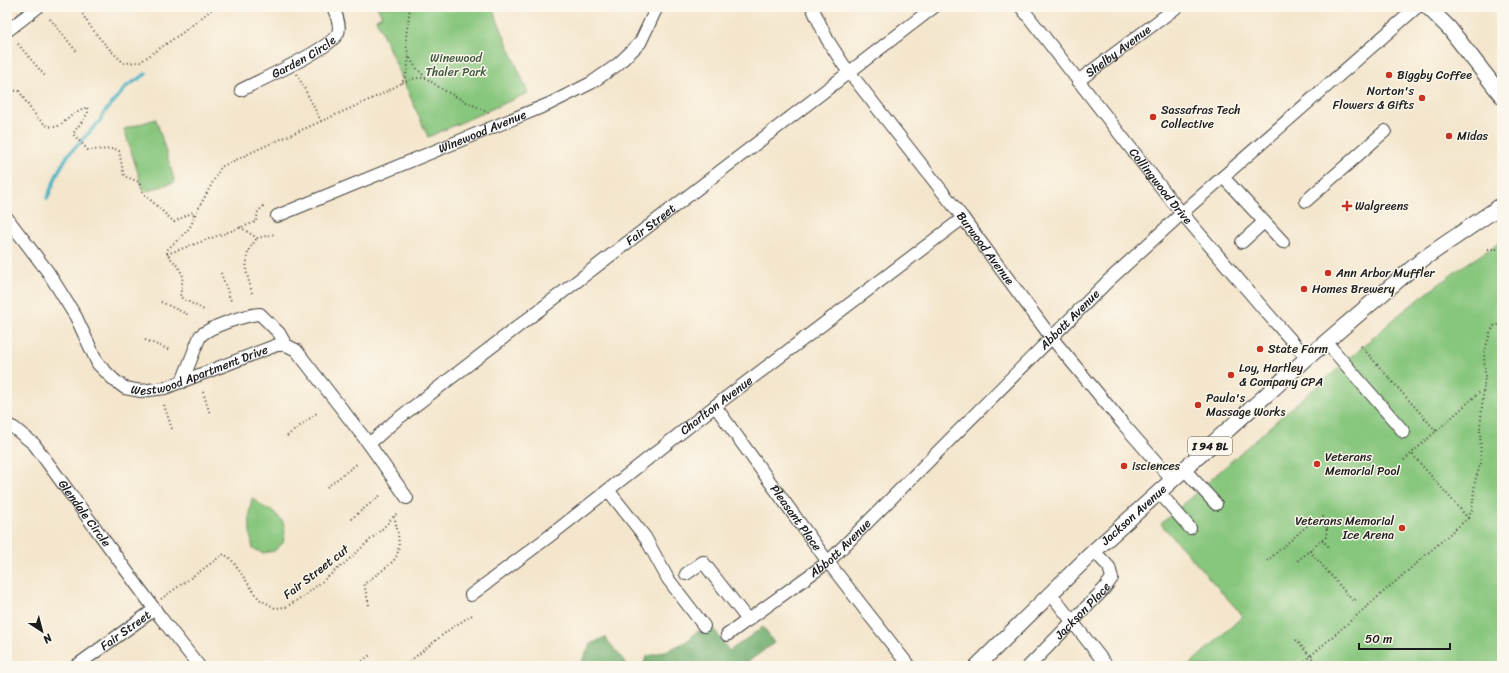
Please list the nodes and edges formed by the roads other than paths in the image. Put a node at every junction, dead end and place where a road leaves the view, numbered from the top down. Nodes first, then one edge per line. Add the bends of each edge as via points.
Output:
1 (38, 7) edge
2 (333, 7) edge
3 (657, 7) edge
4 (812, 7) edge
5 (934, 7) edge
6 (1021, 7) edge
7 (1177, 7) edge
8 (1417, 7) edge
9 (1434, 9) edge
10 (7, 31) edge
11 (850, 73) junction
12 (1078, 81) junction
13 (241, 90) dead end
14 (1502, 96) edge
15 (1385, 130) dead end
16 (1222, 177) junction
17 (1306, 201) dead end
18 (1502, 205) edge
19 (1182, 213) junction
20 (277, 216) dead end
21 (7, 218) edge
22 (963, 218) junction
23 (1264, 222) junction
24 (1242, 242) dead end
25 (1283, 242) dead end
26 (1051, 337) junction
27 (1326, 342) junction
28 (286, 345) junction
29 (1307, 358) junction
30 (182, 382) junction
31 (715, 406) junction
32 (7, 425) edge
33 (1404, 432) dead end
34 (369, 444) junction
35 (1184, 469) junction
36 (1172, 480) junction
37 (608, 490) junction
38 (1159, 492) junction
39 (407, 498) dead end
40 (1216, 504) dead end
41 (1190, 528) dead end
42 (1094, 551) junction
43 (828, 562) junction
44 (686, 574) dead end
45 (1050, 593) junction
46 (471, 595) dead end
47 (154, 607) junction
48 (748, 620) junction
49 (1073, 620) junction
50 (704, 626) dead end
51 (727, 636) dead end
52 (76, 666) edge
53 (199, 666) edge
54 (908, 666) edge
55 (977, 666) edge
56 (1029, 666) edge
57 (1107, 666) edge

1 - 10 street
2 - 13 street, Garden Circle via 339,32 334,40 320,50
3 - 20 street, Winewood Avenue via 640,43 617,65 590,83 548,104
4 - 11 street, Burwood Avenue via 827,39
5 - 11 street, Fair Street
6 - 12 street, Collingwood Drive
7 - 12 street, Shelby Avenue
8 - 16 street, Abbott Avenue
9 - 14 main road
11 - 22 street, Burwood Avenue
11 - 34 street, Fair Street via 395,421
12 - 19 street, Collingwood Drive
15 - 17 street
16 - 19 street, Abbott Avenue
16 - 23 street
18 - 27 main road, Jackson Avenue / I 94 BL via 1423,260
19 - 26 street, Abbott Avenue
19 - 29 street, Collingwood Drive
21 - 30 street, Westwood Apartment Drive via 48,272 76,317 98,364 114,380 125,388 141,391 165,388
22 - 26 street, Burwood Avenue
22 - 31 street, Charlton Avenue
23 - 24 street
23 - 25 street
26 - 36 street, Burwood Avenue
26 - 43 street, Abbott Avenue
27 - 29 main road, Jackson Avenue / I 94 BL
27 - 33 street
28 - 30 street, Westwood Apartment Drive via 278,345
28 - 30 street via 279,332 260,314 238,319 206,331 200,336
28 - 34 street via 296,350
29 - 35 main road, Jackson Avenue / I 94 BL
31 - 37 street, Charlton Avenue
31 - 43 street, Pleasant Place
32 - 47 street, Glendale Circle via 34,444
34 - 39 street
35 - 36 main road, Jackson Avenue / I 94 BL
35 - 40 street
36 - 38 main road, Jackson Avenue / I 94 BL
37 - 46 street, Charlton Avenue
37 - 50 street via 645,538 668,579
38 - 41 street
38 - 42 main road, Jackson Avenue / I 94 BL
42 - 45 main road, Jackson Avenue / I 94 BL
42 - 49 street, Jackson Place via 1109,568 1112,578
43 - 48 street, Abbott Avenue
43 - 54 street, Pleasant Place
44 - 48 street via 703,562
45 - 49 street
45 - 55 main road, Jackson Avenue / I 94 BL
47 - 52 street, Fair Street
47 - 53 street, Glendale Circle
48 - 51 street, Abbott Avenue
49 - 56 street, Jackson Place
49 - 57 street

